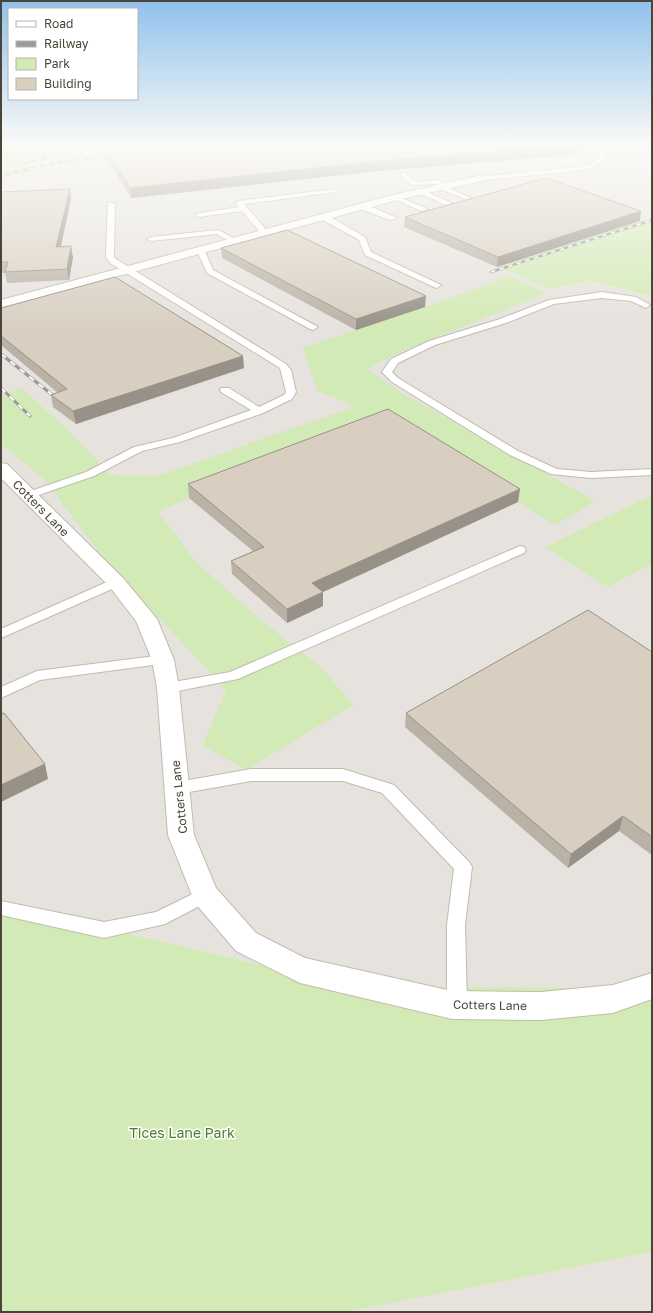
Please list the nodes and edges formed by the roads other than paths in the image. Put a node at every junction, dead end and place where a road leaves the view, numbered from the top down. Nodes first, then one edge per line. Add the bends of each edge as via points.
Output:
1 (111, 207) edge
2 (363, 207) edge
3 (364, 207) edge
4 (420, 207) edge
5 (244, 209) joint
6 (424, 209) dead end
7 (198, 215) dead end
8 (324, 217) junction
9 (393, 218) dead end
10 (266, 234) junction
11 (151, 239) dead end
12 (237, 242) junction
13 (201, 251) junction
14 (129, 270) junction
15 (438, 285) dead end
16 (1, 304) edge
17 (650, 306) edge
18 (313, 327) dead end
19 (226, 390) dead end
20 (259, 411) junction
21 (1, 468) edge
22 (652, 472) edge
23 (29, 496) junction
24 (520, 550) dead end
25 (116, 582) junction
26 (1, 634) edge
27 (163, 660) junction
28 (168, 688) junction
29 (1, 693) edge
30 (178, 788) junction
31 (205, 895) junction
32 (1, 908) edge
33 (652, 986) edge
34 (457, 1005) junction

1 - 14 lane via 110,257
2 - 8 street
3 - 9 lane
4 - 6 lane
5 - 7 lane
5 - 10 lane
8 - 10 street
8 - 15 lane via 362,239 368,253
10 - 12 street
11 - 12 lane via 218,232
12 - 13 street
13 - 14 street
13 - 18 lane via 210,271
14 - 16 street
14 - 20 lane via 283,366 291,392 288,398
17 - 22 lane via 632,299 602,295 552,302 504,321 432,343 394,361 387,372 395,380 514,453 555,472 591,475
19 - 20 lane
20 - 23 lane via 176,440 138,449 90,474
21 - 23 street, Cotters Lane
23 - 25 street, Cotters Lane
24 - 28 lane via 233,676
25 - 26 lane
25 - 27 street, Cotters Lane via 146,619
27 - 28 street, Cotters Lane
27 - 29 lane via 37,676
28 - 30 street, Cotters Lane
30 - 31 street, Cotters Lane via 181,835
30 - 34 lane via 251,775 344,775 388,789 463,867 456,925
31 - 32 lane via 159,919 104,930
31 - 34 street, Cotters Lane via 246,942 300,970
33 - 34 street, Cotters Lane via 613,999 555,1005

